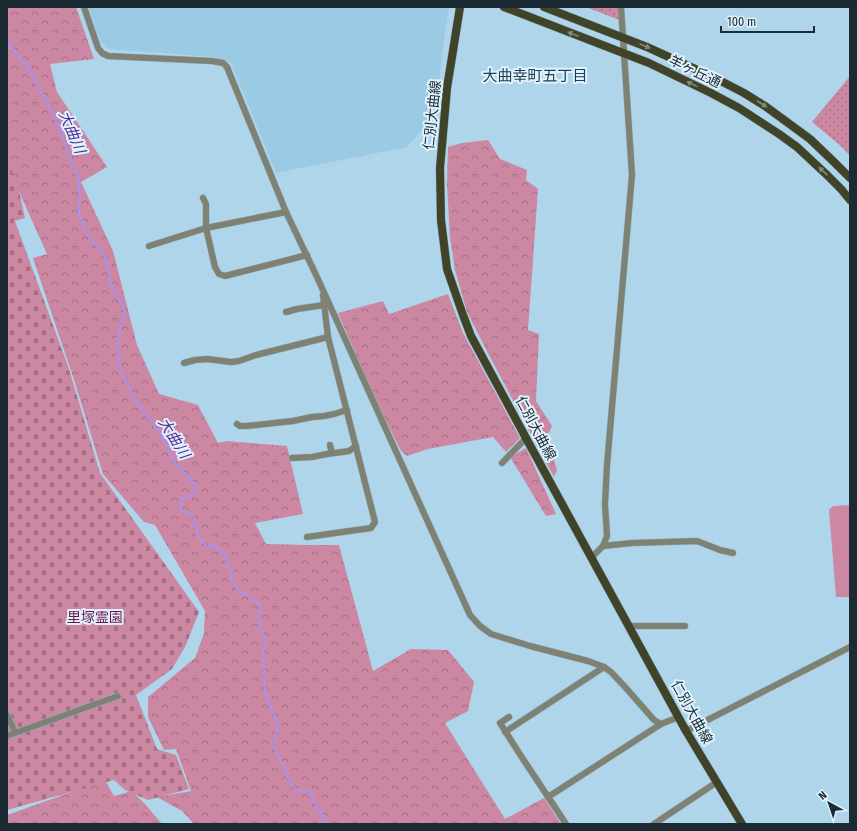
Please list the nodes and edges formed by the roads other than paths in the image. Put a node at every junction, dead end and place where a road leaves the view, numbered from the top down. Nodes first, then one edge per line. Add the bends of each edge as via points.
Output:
1 (84, 7) edge
2 (460, 7) edge
3 (504, 7) edge
4 (544, 7) edge
5 (621, 7) edge
6 (623, 37) junction
7 (623, 53) junction
8 (850, 178) edge
9 (203, 198) dead end
10 (850, 200) edge
11 (286, 212) junction
12 (206, 228) junction
13 (149, 246) dead end
14 (307, 255) junction
15 (323, 289) junction
16 (324, 305) junction
17 (286, 312) dead end
18 (328, 337) junction
19 (184, 363) dead end
20 (347, 410) junction
21 (237, 424) dead end
22 (526, 438) junction
23 (330, 445) dead end
24 (356, 446) junction
25 (332, 453) junction
26 (292, 458) dead end
27 (502, 463) dead end
28 (307, 537) dead end
29 (604, 546) junction
30 (733, 552) dead end
31 (592, 557) junction
32 (629, 626) junction
33 (685, 626) dead end
34 (850, 647) edge
35 (604, 667) junction
36 (118, 696) dead end
37 (7, 715) edge
38 (509, 717) dead end
39 (679, 717) junction
40 (661, 724) junction
41 (686, 731) junction
42 (15, 732) junction
43 (506, 732) junction
44 (7, 736) edge
45 (717, 782) junction
46 (548, 797) junction
47 (566, 824) edge
48 (654, 824) edge
49 (742, 824) edge

1 - 11 street via 98,48 108,56 212,61 223,63 227,67
2 - 22 main road, 仁別大曲線 via 440,168 441,220 447,268 471,336
7 -> 3 main road, 羊ヶ丘通
4 - 6 main road, 羊ヶ丘通
5 - 6 street
6 - 7 street
6 -> 8 main road, 羊ヶ丘通 via 710,76 765,106 810,139
10 -> 7 main road, 羊ヶ丘通 via 823,171 779,134 711,93
7 - 29 street via 632,175 607,465 607,536
9 - 12 street via 206,204
11 - 12 street
11 - 14 street
12 - 13 street
12 - 14 street via 215,267 219,274 225,276
14 - 15 street
15 - 16 street
15 - 35 street via 470,614 490,634
16 - 17 street
16 - 18 street
18 - 19 street via 239,361 195,360
18 - 20 street
20 - 21 street via 293,421 247,426
20 - 24 street
22 - 27 street
22 - 31 main road, 仁別大曲線
23 - 25 street
24 - 25 street via 348,451
24 - 28 street via 375,522 371,528
25 - 26 street
29 - 30 street via 697,541
29 - 31 street
31 - 32 main road, 仁別大曲線
32 - 33 street
32 - 39 main road, 仁別大曲線
34 - 41 street
35 - 40 street via 654,720
35 - 43 street
36 - 42 street
37 - 42 street
38 - 43 street via 500,723
39 - 40 street
39 - 41 main road, 仁別大曲線
40 - 46 street
41 - 45 main road, 仁別大曲線
42 - 44 street
43 - 46 street
45 - 48 street
45 - 49 main road, 仁別大曲線
46 - 47 street

